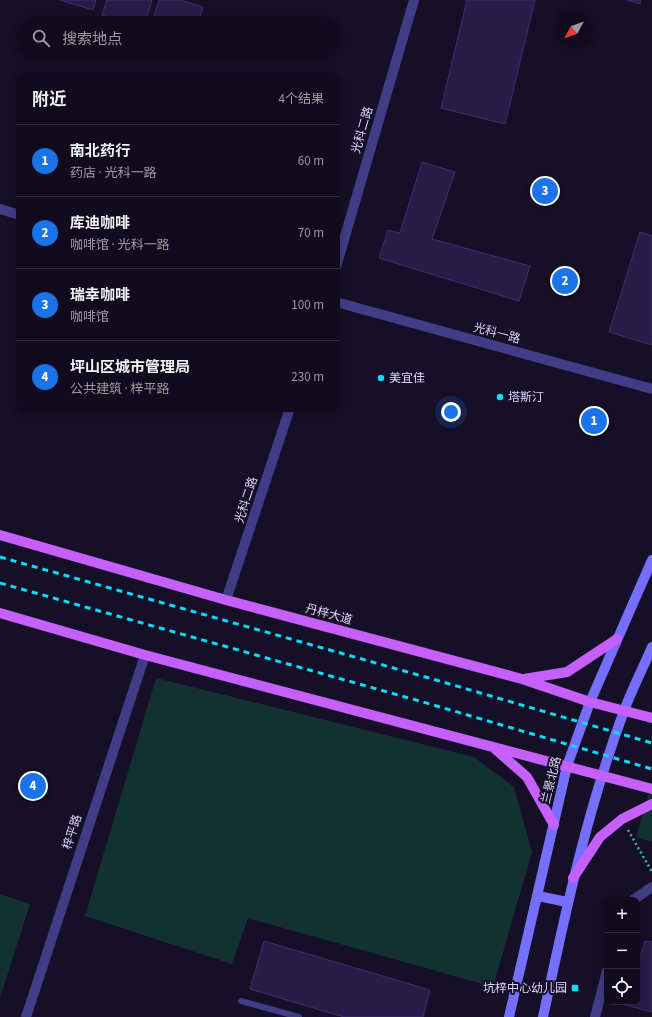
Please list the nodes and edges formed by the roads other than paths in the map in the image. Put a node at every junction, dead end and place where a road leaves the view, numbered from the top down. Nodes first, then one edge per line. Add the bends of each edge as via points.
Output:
1 (414, 0) edge
2 (0, 209) edge
3 (16, 214) edge
4 (340, 253) edge
5 (340, 303) edge
6 (652, 389) edge
7 (289, 412) edge
8 (0, 534) edge
9 (652, 560) edge
10 (226, 600) junction
11 (0, 614) edge
12 (618, 639) junction
13 (652, 647) edge
14 (145, 656) junction
15 (522, 679) junction
16 (590, 702) junction
17 (624, 710) junction
18 (652, 718) edge
19 (492, 747) junction
20 (567, 766) junction
21 (602, 775) junction
22 (652, 789) edge
23 (652, 804) edge
24 (554, 826) junction
25 (573, 878) junction
26 (652, 887) edge
27 (538, 896) junction
28 (637, 897) edge
29 (567, 902) junction
30 (604, 982) edge
31 (241, 1001) dead end
32 (26, 1017) edge
33 (299, 1017) edge
34 (509, 1017) edge
35 (543, 1017) edge
36 (595, 1017) edge

1 - 4 street, 光科二路
2 - 3 street
5 - 6 street, 光科一路
7 - 10 street, 光科二路
8 - 10 main road, 丹梓大道
9 - 12 main road, 兰景北路
10 - 15 main road, 丹梓大道
11 - 14 main road
12 - 15 main road via 567,672
12 - 16 main road, 兰景北路
13 - 17 main road
14 - 19 main road
14 - 32 street, 梓平路
15 - 16 main road, 丹梓大道
16 - 17 main road, 丹梓大道
16 - 20 main road, 兰景北路
17 - 18 main road, 丹梓大道
17 - 21 main road
19 - 20 main road
19 - 24 main road via 526,777
20 - 21 main road
20 - 24 main road, 兰景北路
21 - 22 main road
21 - 25 main road
23 - 25 main road via 622,819 600,837
24 - 27 main road, 兰景北路
25 - 29 main road
26 - 28 street
27 - 29 main road
27 - 34 main road, 兰景北路
29 - 35 main road
30 - 36 street
31 - 33 lane

